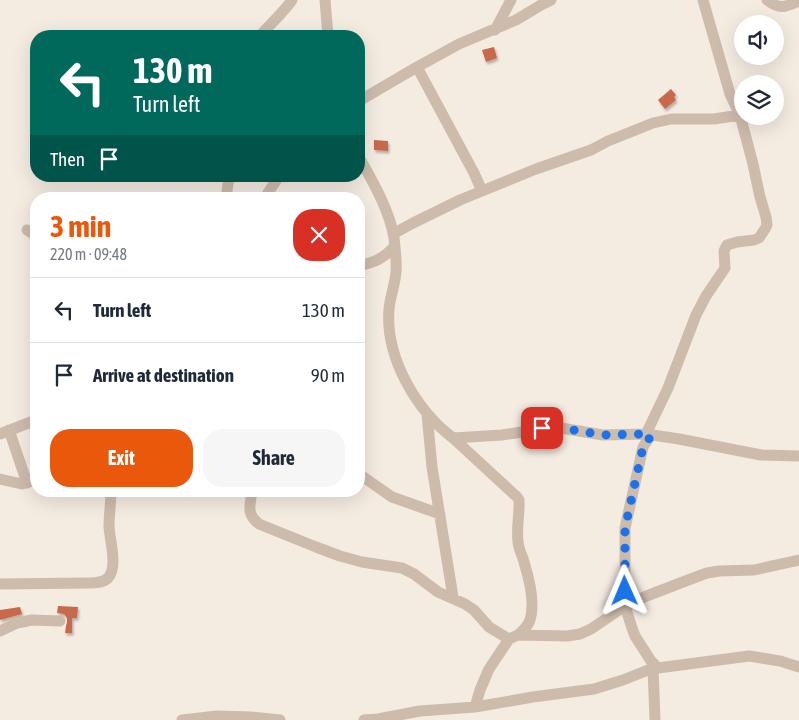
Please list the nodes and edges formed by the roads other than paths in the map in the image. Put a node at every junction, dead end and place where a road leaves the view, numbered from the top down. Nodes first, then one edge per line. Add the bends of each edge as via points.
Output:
1 (292, 0) edge
2 (325, 0) edge
3 (511, 0) edge
4 (551, 0) edge
5 (703, 0) edge
6 (767, 0) edge
7 (799, 1) edge
8 (266, 30) edge
9 (328, 30) edge
10 (495, 30) junction
11 (417, 67) junction
12 (365, 97) edge
13 (734, 102) edge
14 (734, 116) edge
15 (743, 125) edge
16 (365, 169) edge
17 (482, 191) junction
18 (394, 240) junction
19 (365, 264) edge
20 (427, 414) junction
21 (30, 422) edge
22 (5, 432) edge
23 (648, 435) junction
24 (453, 438) junction
25 (799, 456) edge
26 (30, 477) edge
27 (365, 478) edge
28 (0, 479) edge
29 (30, 482) edge
30 (111, 497) edge
31 (251, 497) edge
32 (440, 514) junction
33 (799, 560) edge
34 (0, 584) edge
35 (453, 597) junction
36 (625, 606) junction
37 (60, 621) dead end
38 (0, 631) edge
39 (514, 637) junction
40 (799, 667) edge
41 (655, 668) junction
42 (475, 707) junction
43 (250, 719) edge
44 (378, 719) edge
45 (182, 720) edge
46 (280, 720) edge
47 (364, 720) edge
48 (655, 720) edge

1 - 8 street
2 - 9 street
3 - 10 street
4 - 10 street
5 - 13 street
6 - 7 street via 779,7
10 - 11 street via 459,44
11 - 12 street
11 - 17 street
14 - 17 street via 670,119 653,124
15 - 23 street via 767,224 754,240 737,242 724,251 725,268 696,315
16 - 18 street via 387,212
17 - 18 street via 413,223
18 - 19 street via 385,257
18 - 20 street via 396,270 389,310 392,347 411,392
20 - 24 street
20 - 32 street
21 - 22 street
22 - 26 street
23 - 24 street via 603,435 555,427
23 - 25 street via 760,454
23 - 36 street via 625,528
24 - 39 street via 519,500 519,547 532,607 530,620
27 - 32 street via 392,497
28 - 29 street via 22,484
30 - 34 street via 109,525 113,555 109,577 100,582
31 - 35 street via 249,511 259,524 340,556 402,568 438,592
32 - 35 street
33 - 36 street via 754,570 707,573
35 - 39 street via 474,610 489,627
36 - 39 street via 580,634
36 - 41 street via 635,636
37 - 38 street via 32,620
39 - 42 street via 489,668
40 - 41 street via 749,656
41 - 42 street via 594,689
41 - 48 street
42 - 44 street via 420,711
43 - 45 street via 217,716
43 - 46 street
44 - 47 street

